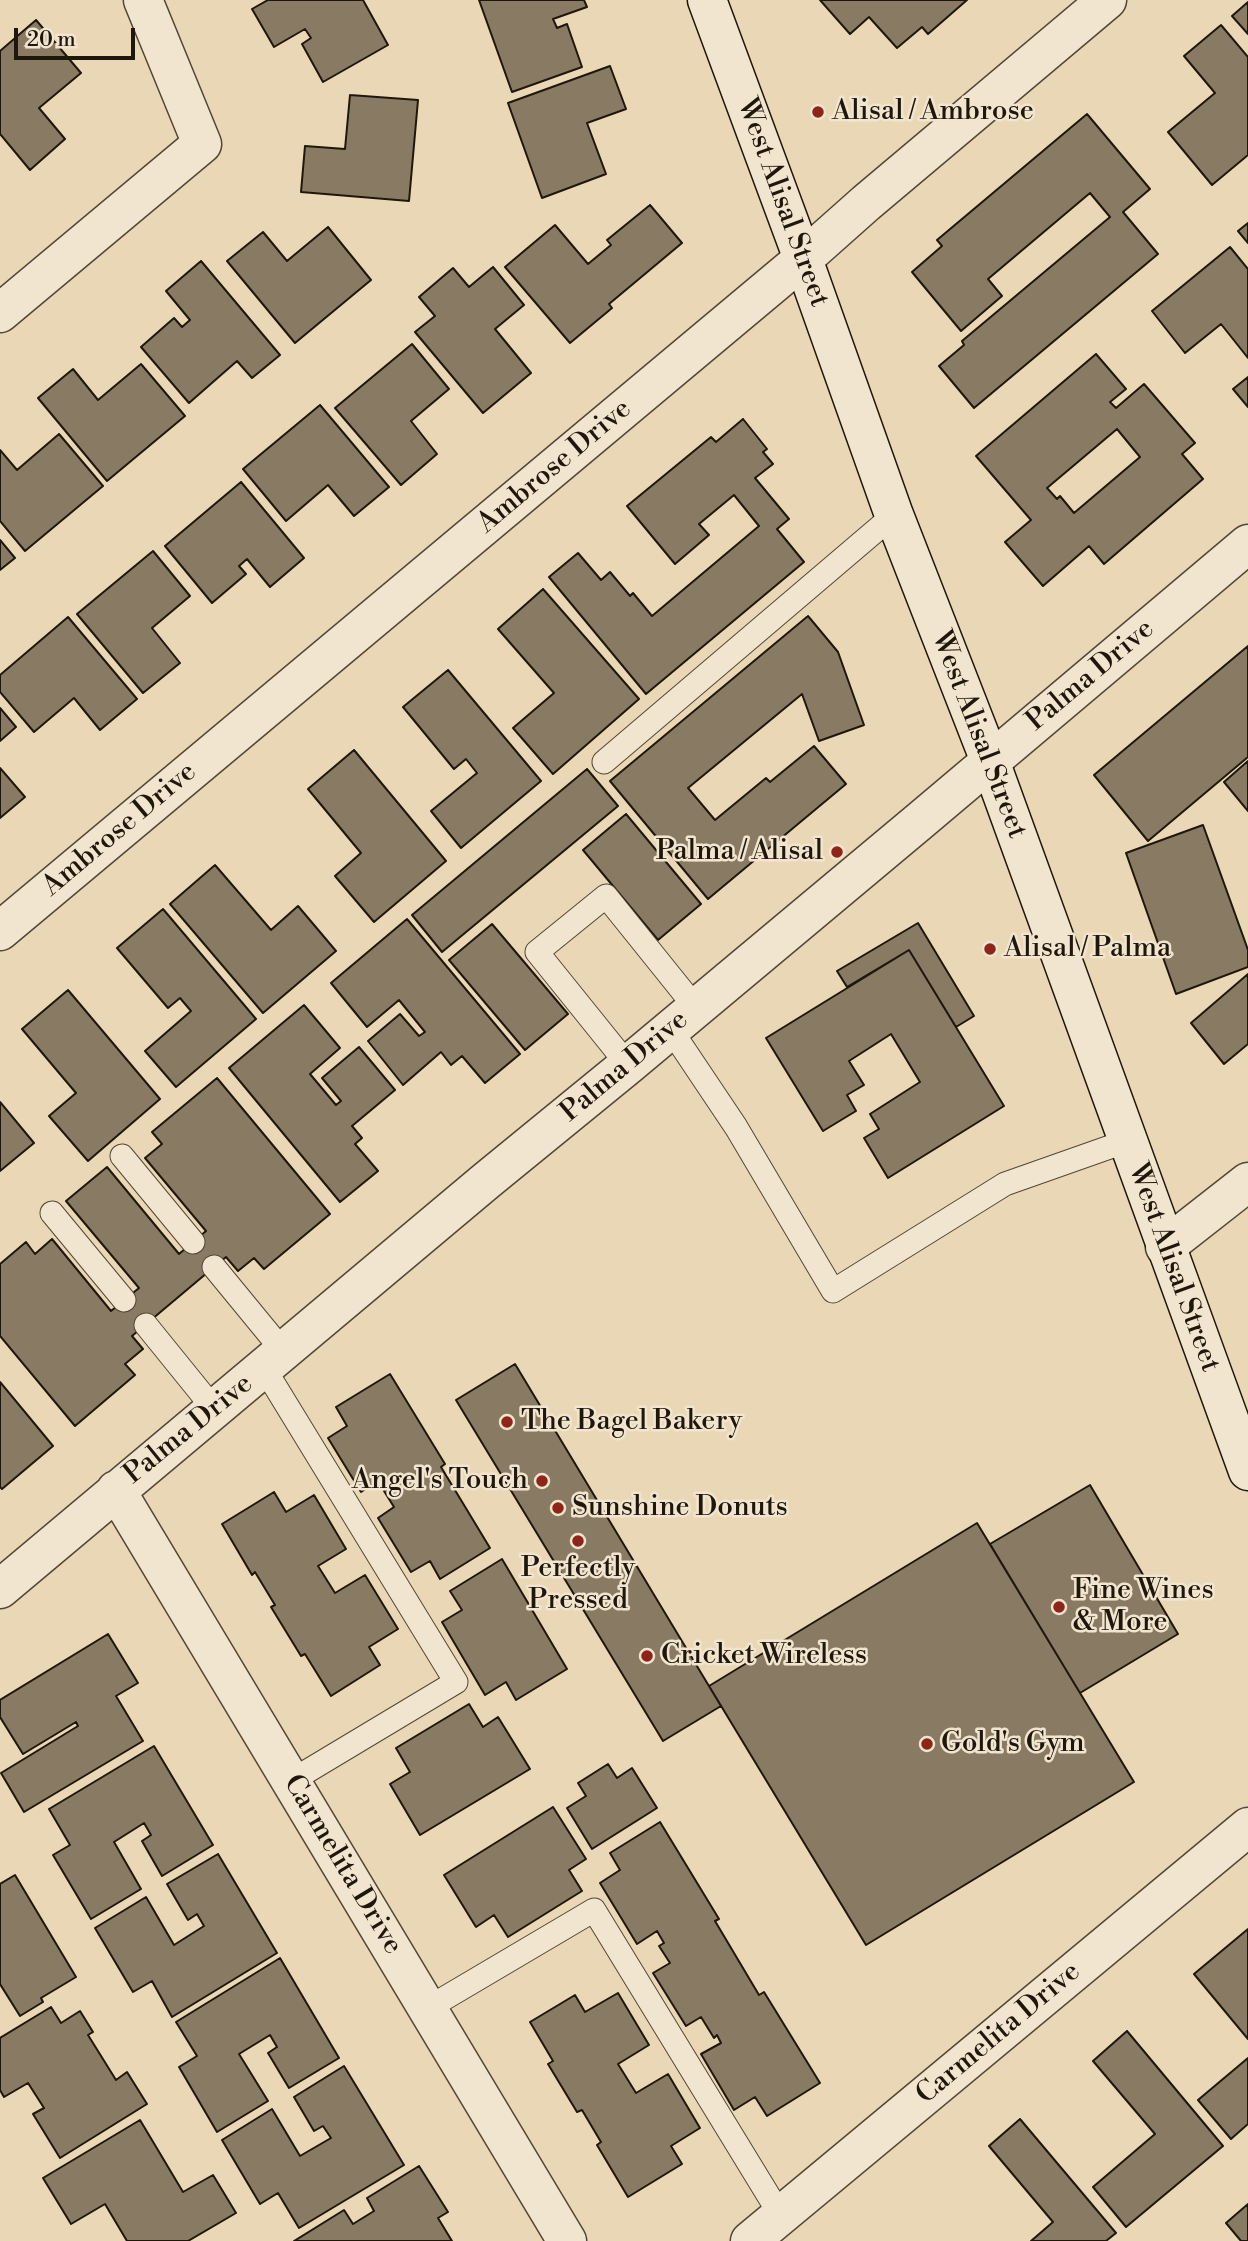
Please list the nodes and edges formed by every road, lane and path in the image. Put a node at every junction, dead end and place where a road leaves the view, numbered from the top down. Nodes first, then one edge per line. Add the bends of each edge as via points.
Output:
1 (143, 0) edge
2 (707, 0) edge
3 (1107, 0) edge
4 (803, 259) junction
5 (0, 313) edge
6 (894, 515) junction
7 (1248, 544) edge
8 (990, 761) junction
9 (604, 762) dead end
10 (0, 931) edge
11 (683, 1019) junction
12 (628, 1065) junction
13 (1126, 1141) junction
14 (121, 1156) dead end
15 (1248, 1182) edge
16 (52, 1213) dead end
17 (193, 1242) dead end
18 (1165, 1247) junction
19 (214, 1267) dead end
20 (124, 1300) dead end
21 (146, 1325) dead end
22 (274, 1360) junction
23 (214, 1409) junction
24 (1248, 1471) edge
25 (116, 1490) junction
26 (0, 1589) edge
27 (291, 1781) junction
28 (1248, 1827) edge
29 (428, 2008) junction
30 (781, 2216) junction
31 (567, 2241) edge
32 (750, 2241) edge

1 - 5 street via 202,144
2 - 4 street, West Alisal Street
3 - 4 street, Ambrose Drive
4 - 6 street, West Alisal Street
4 - 10 street, Ambrose Drive
6 - 8 street, West Alisal Street
6 - 9 lane
7 - 8 street, Palma Drive
8 - 11 street, Palma Drive
8 - 13 street, West Alisal Street
11 - 12 street, Palma Drive
11 - 12 lane via 607,896 537,952
11 - 13 lane via 736,1127 833,1291 1005,1184
12 - 22 street, Palma Drive
13 - 18 street, West Alisal Street
14 - 17 lane
15 - 18 street
16 - 20 lane
18 - 24 street, West Alisal Street
19 - 22 lane
21 - 23 lane
22 - 23 street, Palma Drive
22 - 27 lane via 456,1682
23 - 25 street, Palma Drive
25 - 26 street, Palma Drive
25 - 27 street, Carmelita Drive
27 - 29 street, Carmelita Drive
28 - 30 street, Carmelita Drive
29 - 30 lane via 594,1910
29 - 31 street, Carmelita Drive
30 - 32 street, Carmelita Drive

